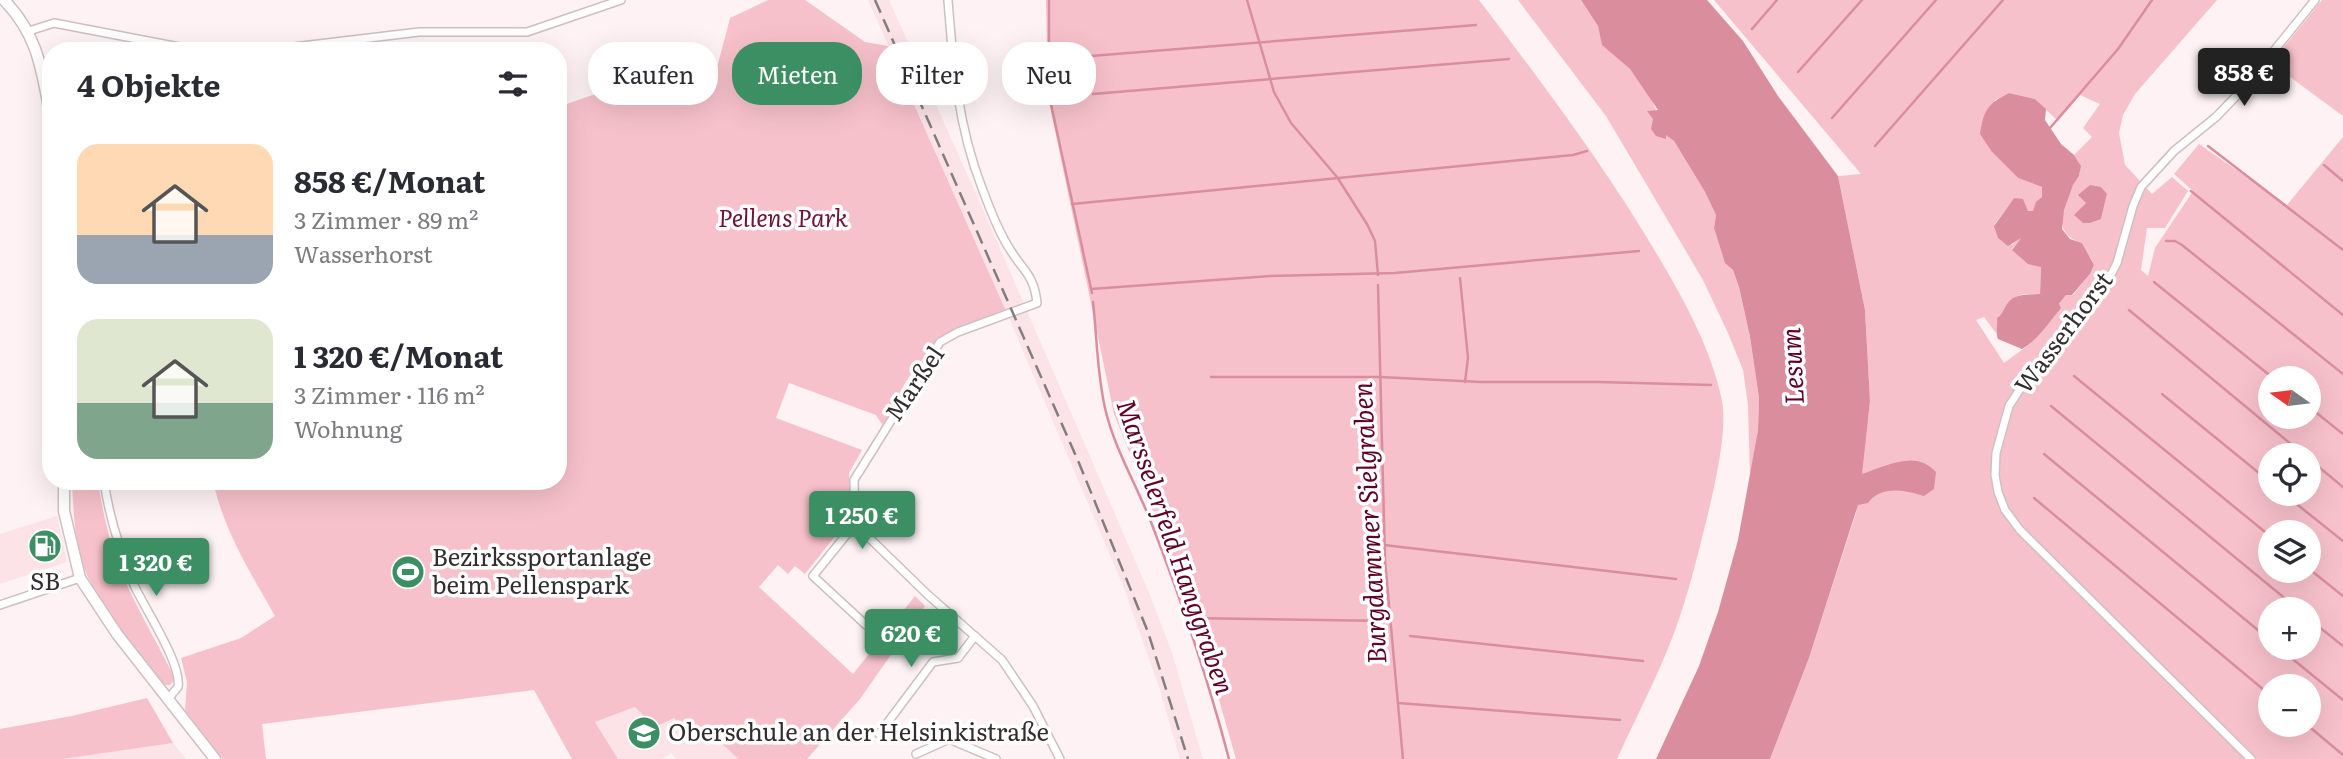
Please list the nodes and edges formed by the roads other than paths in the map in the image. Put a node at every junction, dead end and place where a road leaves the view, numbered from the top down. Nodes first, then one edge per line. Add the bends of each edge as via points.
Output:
1 (4, 0) edge
2 (621, 0) edge
3 (948, 0) edge
4 (2315, 0) edge
5 (29, 32) junction
6 (153, 42) edge
7 (352, 42) edge
8 (42, 76) edge
9 (64, 490) edge
10 (106, 490) edge
11 (855, 524) junction
12 (80, 578) junction
13 (0, 605) edge
14 (866, 625) dead end
15 (975, 636) junction
16 (168, 699) junction
17 (879, 734) dead end
18 (916, 754) dead end
19 (215, 759) edge
20 (996, 759) edge
21 (1060, 759) edge
22 (2251, 759) edge

1 - 5 street
2 - 7 street via 527,32 419,32
3 - 11 street, Marßel via 960,120 983,191 1011,252 1026,268 1037,303 940,342 854,480
4 - 22 street, Wasserhorst via 2243,89 2141,187 2117,263 2102,292 2027,378 2010,406 1996,453 1998,492 2020,530
5 - 6 street via 54,23
5 - 8 street
9 - 12 street via 64,511
10 - 16 street via 126,563 177,669 178,687
11 - 14 street via 813,576
11 - 15 street
12 - 13 street
12 - 16 street
15 - 17 street via 958,658 933,662
15 - 21 street via 1002,660
16 - 19 street
18 - 20 street via 949,739

